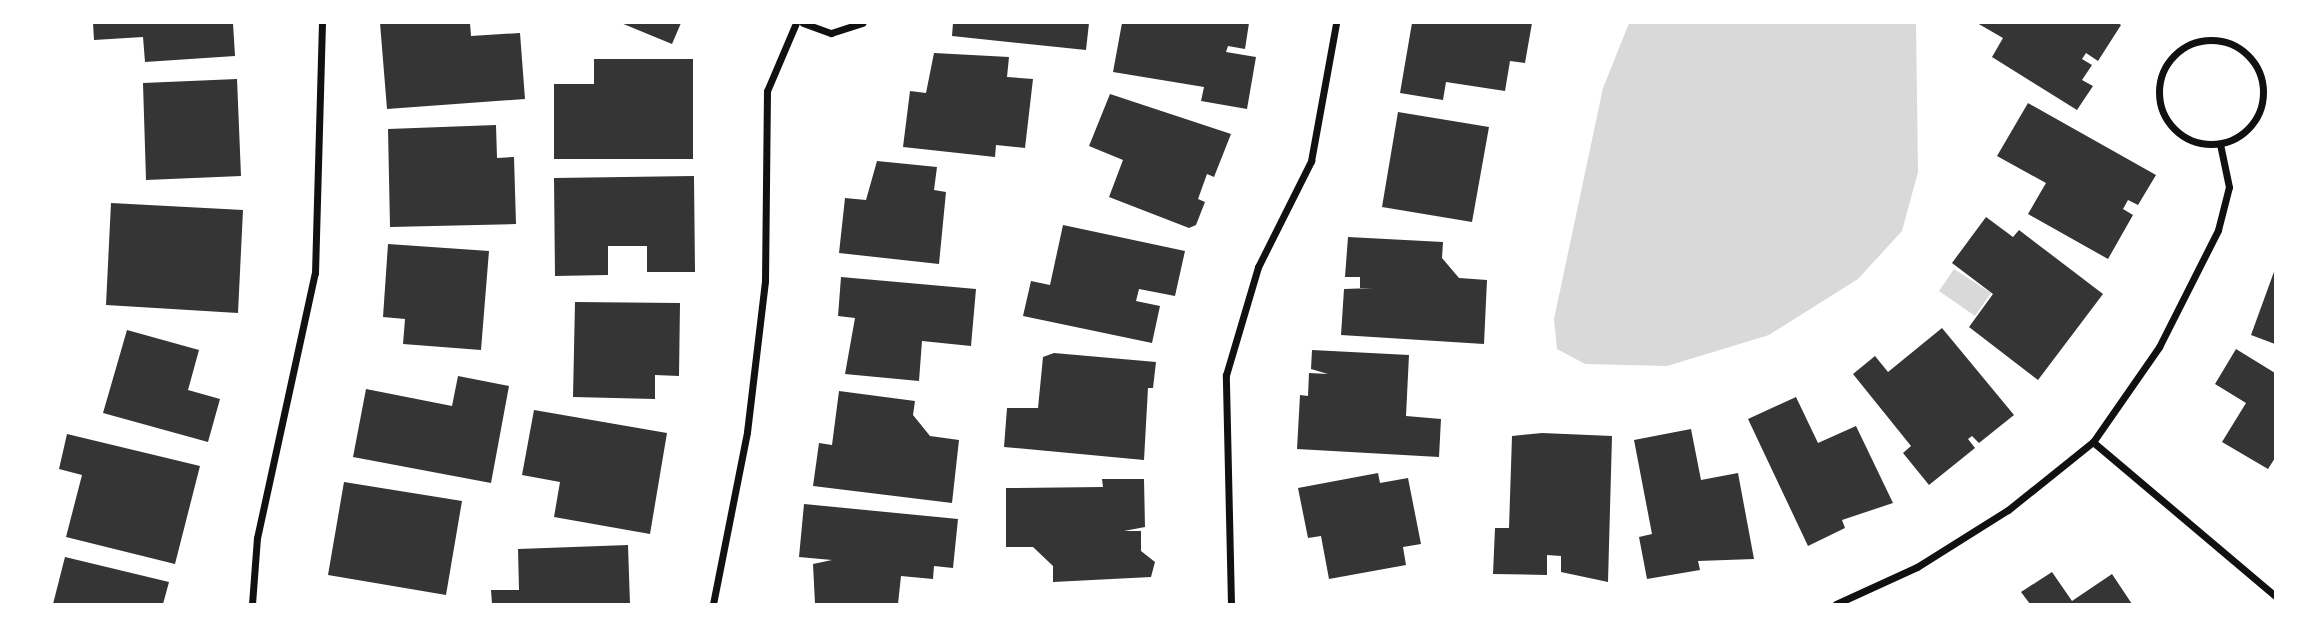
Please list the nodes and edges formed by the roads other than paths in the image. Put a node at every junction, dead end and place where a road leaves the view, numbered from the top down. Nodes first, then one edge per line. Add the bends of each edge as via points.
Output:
1 (321, 23) edge
2 (796, 23) edge
3 (803, 23) edge
4 (862, 23) edge
5 (1336, 23) edge
6 (2220, 144) junction
7 (2093, 442) junction
8 (2275, 596) edge
9 (252, 604) edge
10 (713, 604) edge
11 (1231, 604) edge
12 (1836, 604) edge

1 - 9 street via 315,273 257,538
2 - 10 street via 768,91 765,281 747,432
3 - 4 street via 831,33
5 - 11 street via 1311,161 1258,267 1226,375
6 - 6 street via 2254,123 2263,83 2242,49 2202,40 2168,62 2159,101 2180,135
6 - 7 street via 2229,187 2218,230 2159,346
7 - 8 street
7 - 12 street via 2008,510 1917,567

